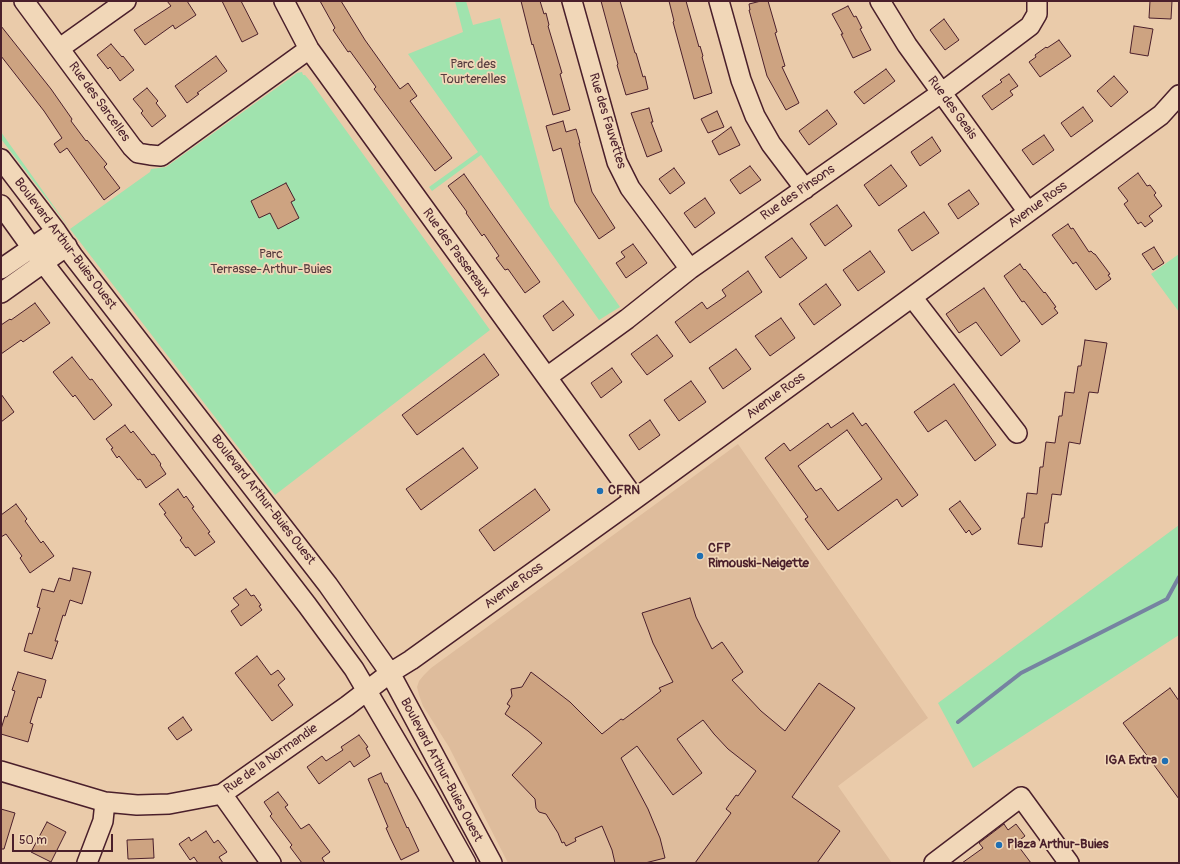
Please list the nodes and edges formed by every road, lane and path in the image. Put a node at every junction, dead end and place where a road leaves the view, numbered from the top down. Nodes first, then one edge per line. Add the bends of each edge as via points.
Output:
1 (24, 1) edge
2 (126, 1) edge
3 (284, 1) edge
4 (572, 1) edge
5 (719, 1) edge
6 (880, 1) edge
7 (1037, 1) edge
8 (60, 48) junction
9 (309, 49) junction
10 (941, 92) junction
11 (1179, 95) edge
12 (1, 159) edge
13 (805, 188) junction
14 (1, 205) edge
15 (1028, 212) junction
16 (62, 239) junction
17 (32, 248) junction
18 (44, 263) junction
19 (1, 269) edge
20 (690, 270) junction
21 (1, 293) edge
22 (912, 297) junction
23 (546, 377) junction
24 (1017, 433) dead end
25 (635, 500) junction
26 (390, 673) junction
27 (367, 690) junction
28 (1, 771) edge
29 (222, 794) junction
30 (105, 802) junction
31 (87, 863) edge
32 (271, 863) edge
33 (466, 863) edge
34 (492, 863) edge
35 (934, 863) edge
36 (1069, 863) edge

1 - 8 street, Rue des Sarcelles
2 - 8 street
3 - 9 street, Rue des Passereaux
4 - 20 street, Rue des Fauvettes via 617,162 630,188
5 - 13 street via 741,80 755,116 771,144
6 - 10 street, Rue des Geais via 907,45
7 - 10 street, Rue des Pinsons via 1037,14 1030,26
8 - 9 street, Rue des Sarcelles via 132,147 138,153 161,156
9 - 23 street, Rue des Passereaux
10 - 13 street, Rue des Pinsons
10 - 15 street, Rue des Geais
11 - 15 street, Avenue Ross via 1161,114
12 - 16 street, Boulevard Arthur-Buies Ouest
13 - 20 street, Rue des Pinsons
14 - 17 street, Boulevard Arthur-Buies Ouest
15 - 22 street, Avenue Ross
16 - 17 street
16 - 18 street
16 - 26 street, Boulevard Arthur-Buies Ouest via 328,585
17 - 18 street, Boulevard Arthur-Buies Ouest
17 - 19 street
18 - 21 street
18 - 27 street, Boulevard Arthur-Buies Ouest via 307,605
20 - 23 street, Rue des Pinsons
22 - 24 street
22 - 25 street, Avenue Ross
23 - 25 street, Rue des Passereaux
25 - 26 street, Avenue Ross
26 - 27 street, Avenue Ross
26 - 34 street, Boulevard Arthur-Buies Ouest
27 - 29 street, Rue de la Normandie
27 - 33 street, Boulevard Arthur-Buies Ouest
28 - 30 street, Rue de la Normandie
29 - 30 street, Rue de la Normandie via 169,804
29 - 32 street
30 - 31 street via 103,821
35 - 36 street via 1021,797

